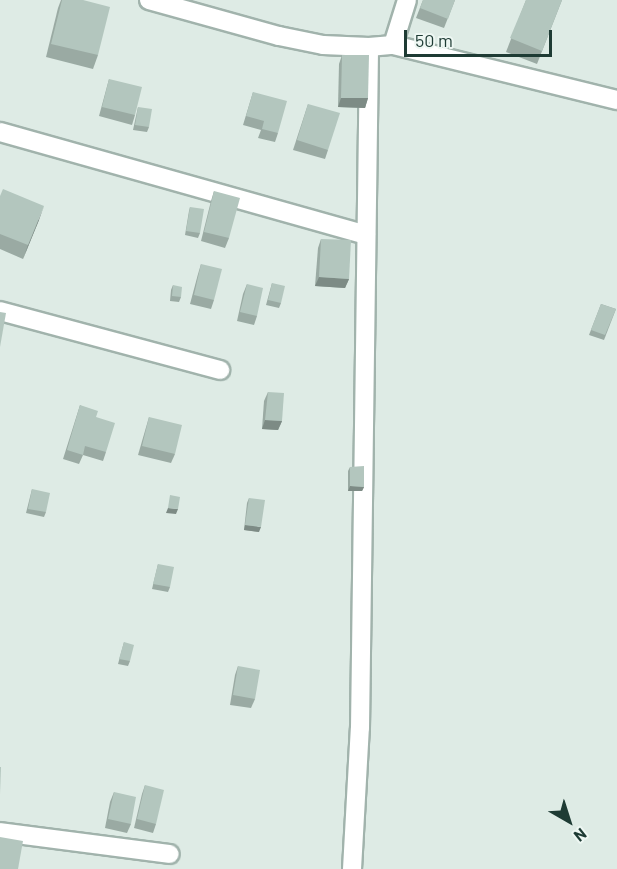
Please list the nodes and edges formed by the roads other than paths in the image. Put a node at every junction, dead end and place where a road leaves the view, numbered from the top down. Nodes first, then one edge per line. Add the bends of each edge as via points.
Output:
1 (148, 0) edge
2 (407, 0) edge
3 (393, 45) junction
4 (369, 47) junction
5 (617, 100) edge
6 (0, 132) edge
7 (366, 235) junction
8 (0, 311) edge
9 (220, 370) dead end
10 (0, 832) edge
11 (170, 854) dead end
12 (352, 869) edge

1 - 4 street via 279,36 323,45
2 - 3 street
3 - 4 street
3 - 5 street
4 - 7 street
6 - 7 street
7 - 12 street via 360,728
8 - 9 street
10 - 11 street

